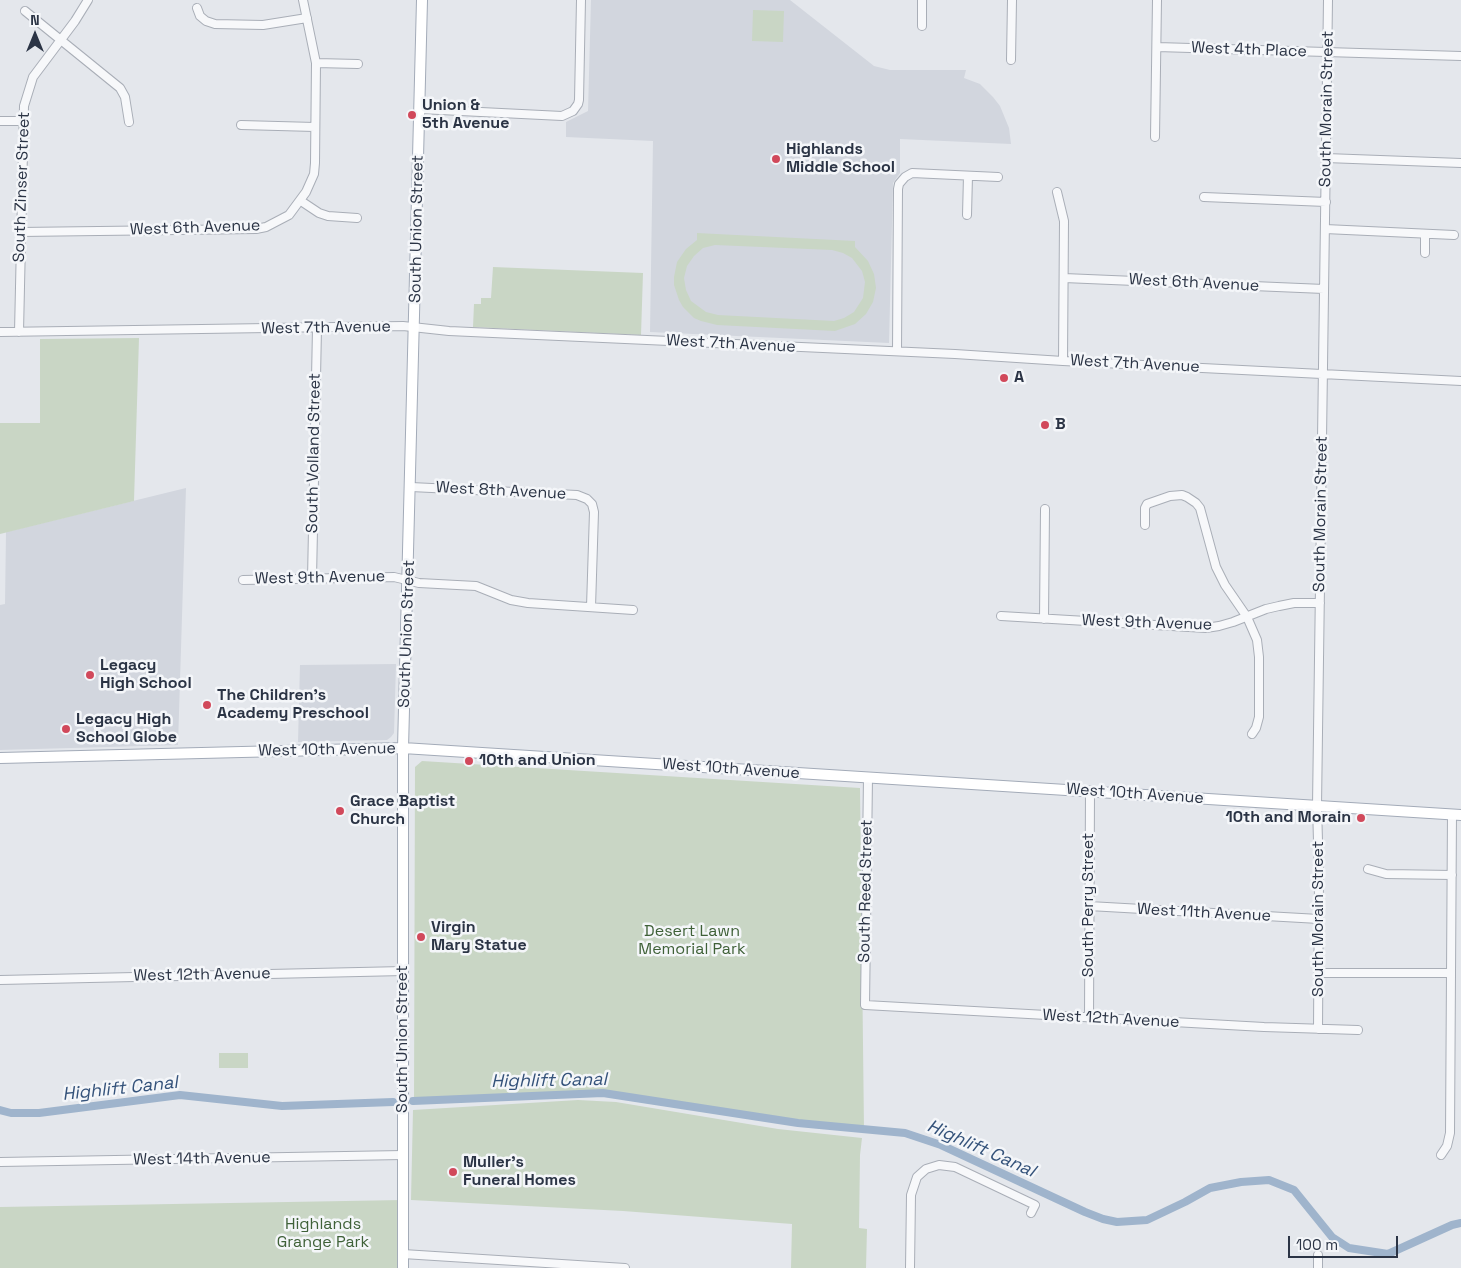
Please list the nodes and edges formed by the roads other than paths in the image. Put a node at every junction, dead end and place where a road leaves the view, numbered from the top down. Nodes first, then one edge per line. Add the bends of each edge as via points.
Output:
1 (88, 0) edge
2 (303, 0) edge
3 (422, 0) edge
4 (581, 0) edge
5 (922, 0) edge
6 (1012, 0) edge
7 (1157, 0) edge
8 (1328, 0) edge
9 (197, 8) dead end
10 (24, 10) dead end
11 (307, 18) junction
12 (922, 26) dead end
13 (60, 39) junction
14 (1157, 47) junction
15 (1327, 52) junction
16 (1461, 56) edge
17 (1011, 60) dead end
18 (316, 63) junction
19 (358, 64) dead end
20 (420, 109) junction
21 (0, 121) edge
22 (22, 121) junction
23 (129, 122) dead end
24 (241, 125) dead end
25 (315, 127) junction
26 (1155, 137) dead end
27 (1326, 158) junction
28 (1461, 163) edge
29 (968, 176) junction
30 (998, 177) dead end
31 (1057, 192) dead end
32 (1204, 197) dead end
33 (301, 201) junction
34 (1326, 202) junction
35 (967, 215) dead end
36 (357, 218) dead end
37 (1325, 229) junction
38 (20, 232) junction
39 (1425, 234) junction
40 (1454, 235) dead end
41 (1424, 253) dead end
42 (1064, 278) junction
43 (1324, 289) junction
44 (415, 327) junction
45 (317, 328) junction
46 (0, 332) edge
47 (19, 332) junction
48 (897, 351) junction
49 (1063, 361) junction
50 (1323, 374) junction
51 (1461, 381) edge
52 (411, 487) junction
53 (1045, 509) dead end
54 (1145, 524) dead end
55 (312, 579) junction
56 (243, 580) dead end
57 (408, 580) junction
58 (1320, 602) junction
59 (592, 607) junction
60 (633, 610) dead end
61 (1001, 616) dead end
62 (1247, 617) junction
63 (1044, 619) junction
64 (1252, 734) dead end
65 (403, 748) junction
66 (0, 758) edge
67 (868, 777) junction
68 (1090, 791) junction
69 (1317, 806) junction
70 (1457, 815) edge
71 (1368, 869) dead end
72 (1452, 875) junction
73 (1089, 906) junction
74 (1319, 919) junction
75 (404, 970) junction
76 (1319, 973) junction
77 (1451, 973) junction
78 (0, 980) edge
79 (865, 1004) joint
80 (1088, 1018) junction
81 (1318, 1029) junction
82 (1358, 1030) dead end
83 (403, 1155) junction
84 (1441, 1155) dead end
85 (0, 1162) edge
86 (1031, 1213) dead end
87 (403, 1254) junction
88 (1318, 1255) dead end
89 (469, 1258) junction
90 (569, 1266) edge
91 (402, 1268) edge
92 (468, 1268) edge
93 (625, 1268) edge
94 (910, 1268) edge
95 (1318, 1268) edge

1 - 13 street, South Zinser Street
2 - 11 street
3 - 20 main road, South Union Street
4 - 20 street via 578,104 573,111 562,116
5 - 12 street
6 - 17 street
7 - 14 street
8 - 15 street, South Morain Street
9 - 11 street via 200,16 215,24 263,25
10 - 13 street
11 - 18 street
13 - 22 street, South Zinser Street via 33,77
13 - 23 street via 120,88 125,97
14 - 15 street, West 4th Place
14 - 26 street
15 - 16 street, West 4th Place
15 - 27 street, South Morain Street
18 - 19 street
18 - 25 street
20 - 44 main road, South Union Street
21 - 22 street
22 - 38 street, South Zinser Street
24 - 25 street
25 - 33 street via 314,174
27 - 28 street
27 - 34 street, South Morain Street
29 - 30 street
29 - 35 street
29 - 48 street via 912,173 902,180 898,189
31 - 42 street via 1064,221
32 - 34 street
33 - 36 street via 328,216
33 - 38 street, West 6th Avenue via 289,215 256,229
34 - 37 street, South Morain Street
37 - 39 street
37 - 43 street, South Morain Street
38 - 47 street, South Zinser Street
39 - 40 street
39 - 41 street
42 - 43 street, West 6th Avenue
42 - 49 street
43 - 50 street, South Morain Street
44 - 45 street, West 7th Avenue
44 - 48 street, West 7th Avenue
44 - 52 main road, South Union Street
45 - 47 street, West 7th Avenue
45 - 55 street, South Volland Street
46 - 47 street, West 7th Avenue
48 - 49 street, West 7th Avenue
49 - 50 street, West 7th Avenue
50 - 51 street, West 7th Avenue
50 - 58 street, South Morain Street
52 - 57 main road, South Union Street
52 - 59 street, West 8th Avenue via 583,496 594,512
53 - 63 street
54 - 62 street via 1144,508 1151,502 1176,495 1196,503 1216,567
55 - 56 street, West 9th Avenue
55 - 57 street, West 9th Avenue via 394,577
57 - 59 street, West 9th Avenue via 476,586 528,603
57 - 65 main road, South Union Street
58 - 62 street, West 9th Avenue via 1279,606
58 - 69 street, South Morain Street
59 - 60 street, West 9th Avenue
61 - 63 street, West 9th Avenue
62 - 63 street, West 9th Avenue via 1206,628
62 - 64 street via 1257,640 1259,657 1259,717
65 - 66 main road, West 10th Avenue
65 - 67 main road, West 10th Avenue
65 - 75 main road, South Union Street
67 - 68 main road, West 10th Avenue
67 - 79 street, South Reed Street
68 - 69 main road, West 10th Avenue
68 - 73 street, South Perry Street
69 - 70 main road, West 10th Avenue
69 - 74 street, South Morain Street
70 - 72 street
71 - 72 street via 1386,874
72 - 77 street
73 - 74 street, West 11th Avenue
73 - 80 street, South Perry Street
74 - 76 street, South Morain Street
75 - 78 street, West 12th Avenue
75 - 83 main road, South Union Street
76 - 77 street
76 - 81 street, South Morain Street
77 - 84 street via 1450,1133
79 - 80 street, West 12th Avenue
80 - 81 street, West 12th Avenue
81 - 82 street, West 12th Avenue
83 - 85 street, West 14th Avenue
83 - 87 main road, South Union Street
86 - 94 street via 1035,1205 954,1167 938,1165 926,1169 917,1177 912,1189
87 - 89 street
87 - 91 main road, South Union Street
88 - 95 street
89 - 90 street
89 - 92 street
90 - 93 street

